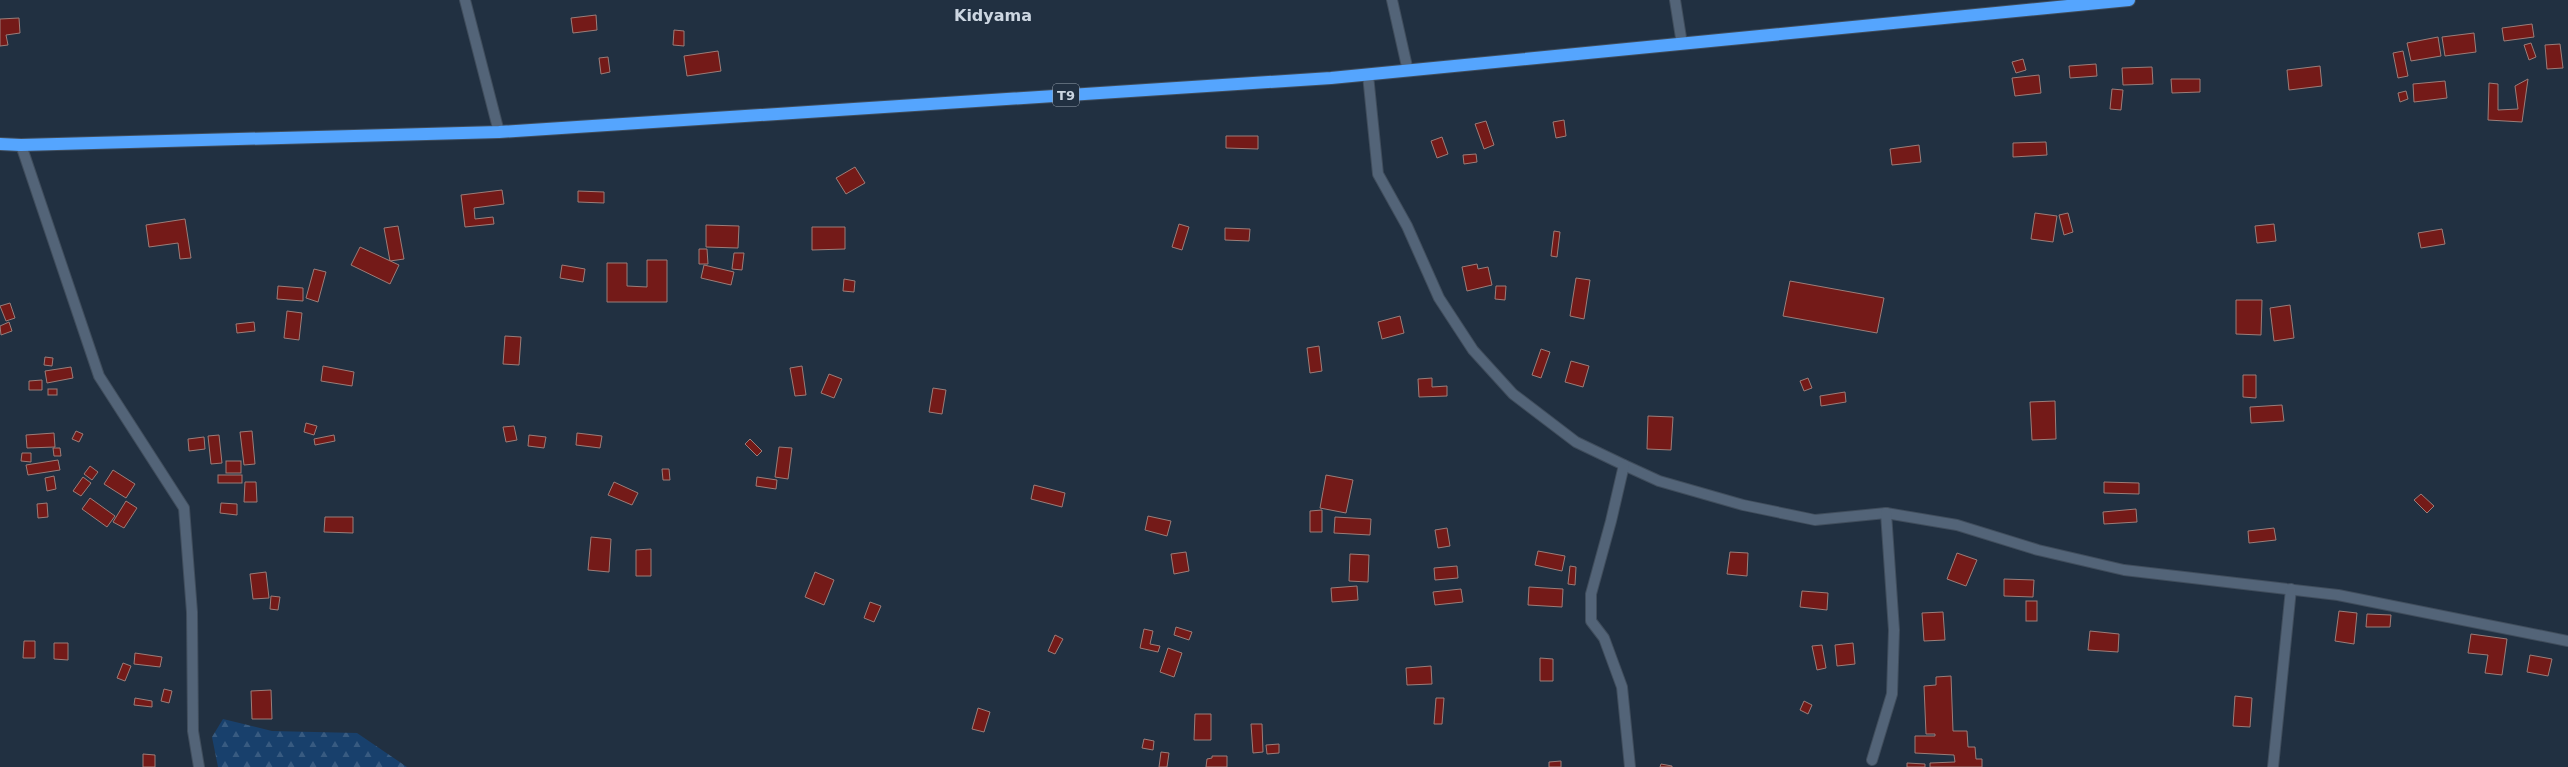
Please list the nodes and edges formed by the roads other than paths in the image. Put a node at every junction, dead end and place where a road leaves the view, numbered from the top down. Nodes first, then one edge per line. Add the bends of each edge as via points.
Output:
1 (465, 0) edge
2 (1392, 0) edge
3 (1675, 0) edge
4 (2130, 0) edge
5 (1682, 44) junction
6 (1408, 71) junction
7 (1368, 75) junction
8 (499, 132) junction
9 (0, 144) edge
10 (21, 146) junction
11 (1624, 465) junction
12 (1886, 513) junction
13 (2291, 589) junction
14 (2568, 641) edge
15 (1872, 760) dead end
16 (199, 767) edge
17 (1630, 767) edge
18 (2273, 767) edge

1 - 8 street
2 - 6 street
3 - 5 street
4 - 5 highway, T9
5 - 6 highway, T9
6 - 7 highway, T9
7 - 8 highway, T9
7 - 11 street via 1378,174 1407,226 1439,298 1473,350 1519,399 1576,442
8 - 10 highway, T9
9 - 10 highway, T9
10 - 16 street via 99,376 184,508 192,612 193,731
11 - 12 street via 1659,481 1690,490 1743,505 1816,520
11 - 17 street via 1591,594 1591,621 1604,638 1622,687
12 - 13 street via 1957,525 2038,550 2124,570
12 - 15 street via 1894,630 1892,694
13 - 14 street via 2338,595
13 - 18 street

